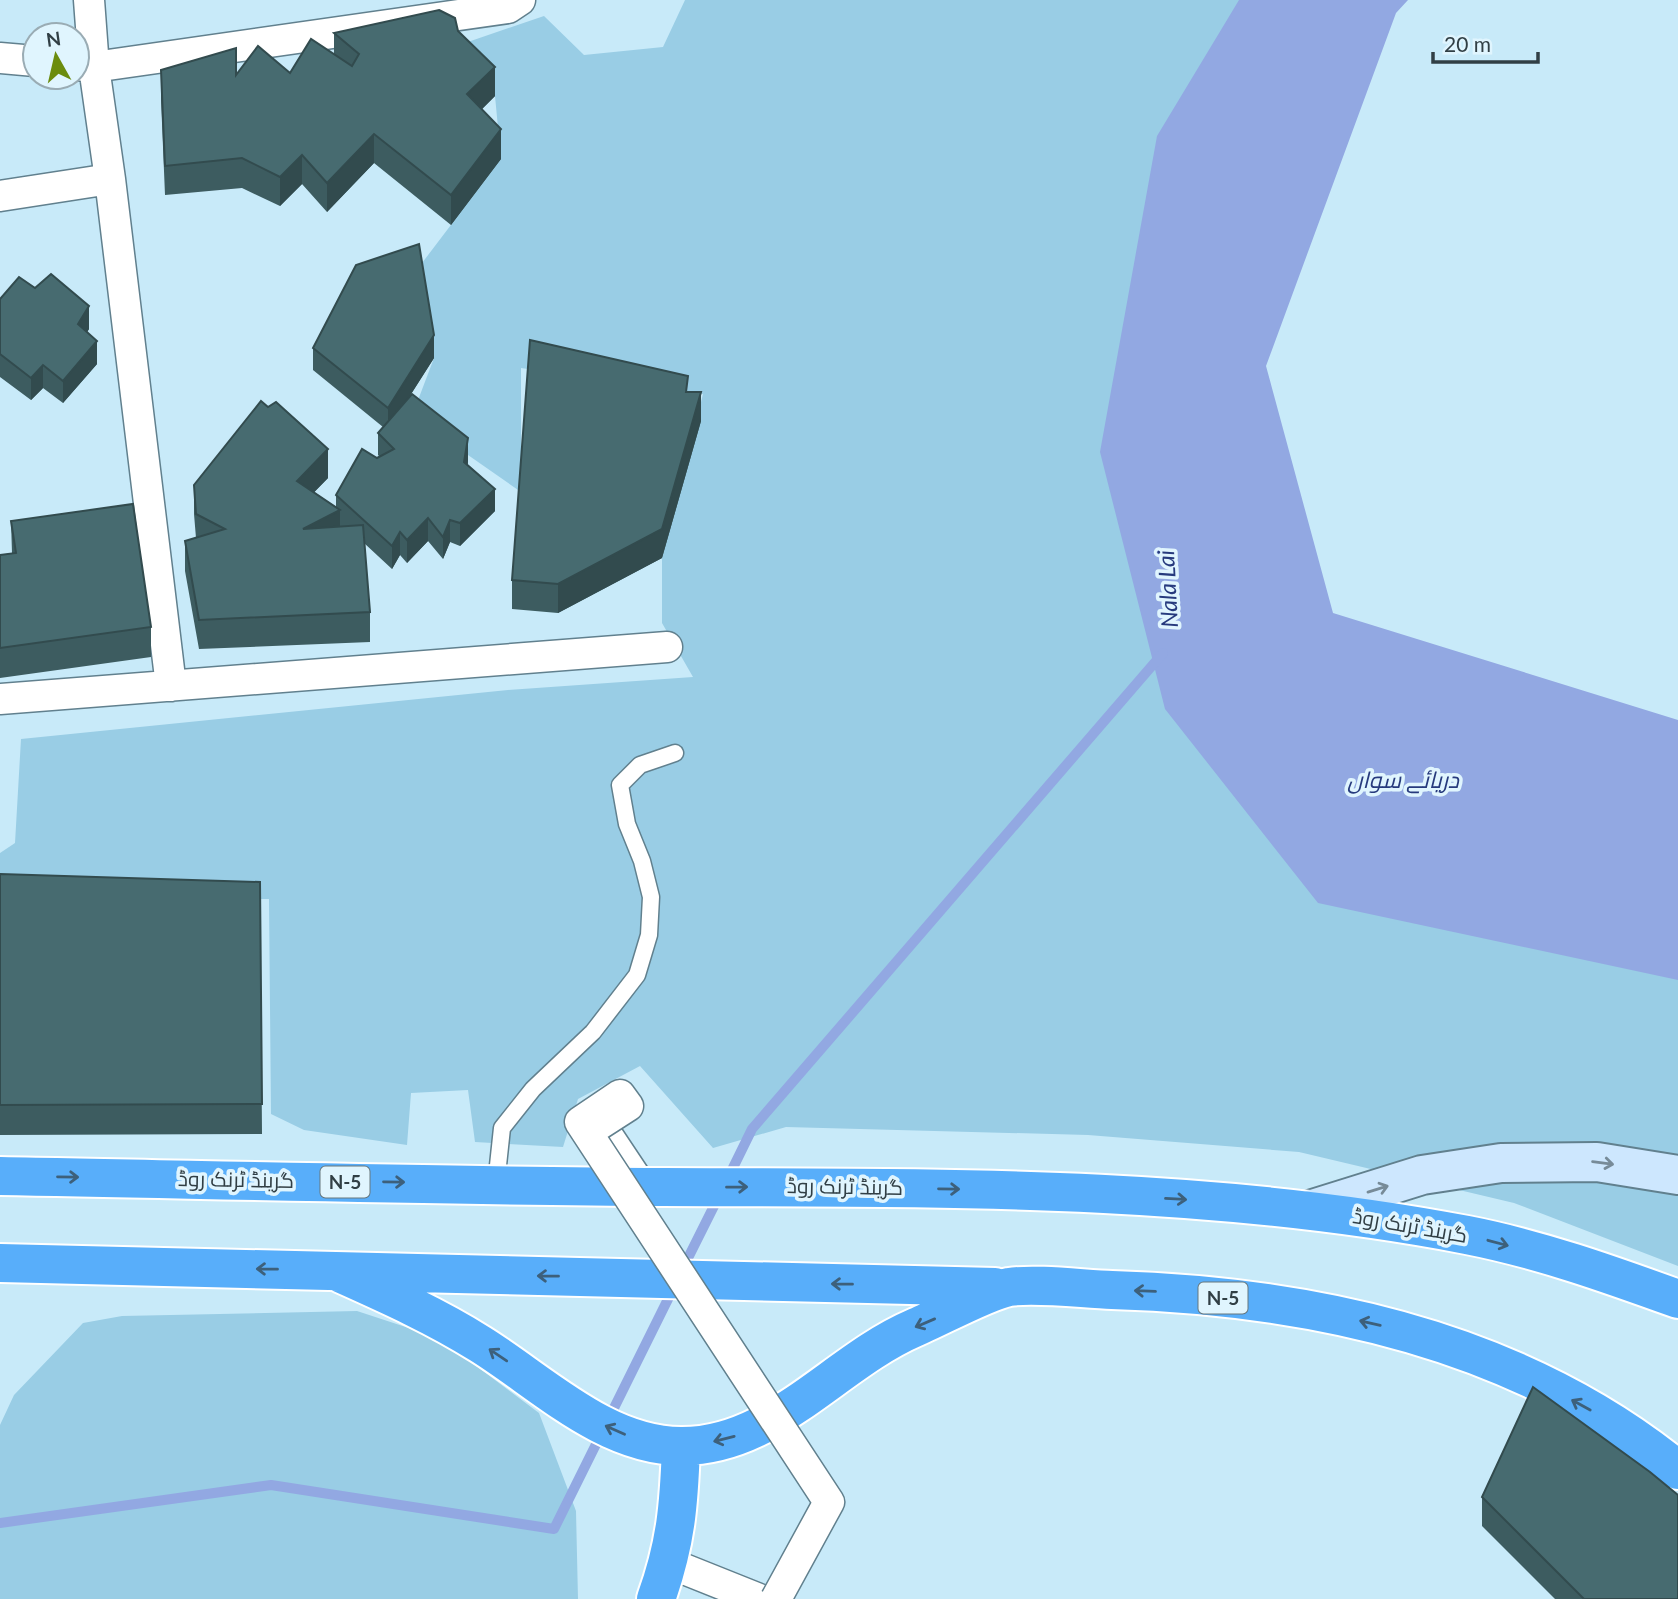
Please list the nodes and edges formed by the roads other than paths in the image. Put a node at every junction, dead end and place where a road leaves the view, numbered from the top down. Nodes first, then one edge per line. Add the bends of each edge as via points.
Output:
1 (89, 0) edge
2 (520, 0) edge
3 (88, 21) edge
4 (0, 58) edge
5 (21, 60) edge
6 (91, 65) edge
7 (91, 91) edge
8 (110, 179) junction
9 (0, 196) edge
10 (667, 648) dead end
11 (171, 686) junction
12 (0, 699) edge
13 (675, 753) dead end
14 (1678, 1175) edge
15 (0, 1176) edge
16 (496, 1184) junction
17 (642, 1187) junction
18 (1313, 1209) junction
19 (5, 1268) edge
20 (335, 1271) junction
21 (1008, 1287) junction
22 (1678, 1299) edge
23 (1634, 1435) junction
24 (1678, 1442) edge
25 (681, 1446) junction
26 (1678, 1470) edge
27 (669, 1563) junction
28 (656, 1599) edge
29 (759, 1599) edge
30 (776, 1599) edge

1 - 3 street
2 - 6 street via 508,8
4 - 5 street
7 - 8 street
8 - 9 street
8 - 11 street
10 - 11 street
11 - 12 street
13 - 16 lane via 640,765 620,785 627,824 651,897 649,935 636,975 593,1032 533,1089 502,1128
18 -> 14 main road via 1422,1175 1501,1163 1597,1162
15 -> 16 highway, گرینڈ ٹرنک روڈ / N-5
16 - 17 highway, گرینڈ ٹرنک روڈ / N-5
17 -> 18 highway, گرینڈ ٹرنک روڈ / N-5 via 968,1189
17 - 30 street, bridge via 600,1124 628,1106 621,1095 580,1122 829,1502
18 -> 22 highway, گرینڈ ٹرنک روڈ / N-5 via 1471,1236 1596,1269
20 -> 19 highway, N-5
21 -> 20 highway, N-5
25 -> 20 highway, N-5 via 636,1439 597,1422 479,1343 423,1311
23 -> 21 highway, N-5 via 1493,1362 1413,1333 1293,1306 1163,1292
21 -> 25 highway, N-5 via 907,1331 765,1423 727,1440
23 - 24 highway
23 - 26 highway, N-5
25 - 27 highway via 679,1513
27 - 28 highway
27 - 29 street

